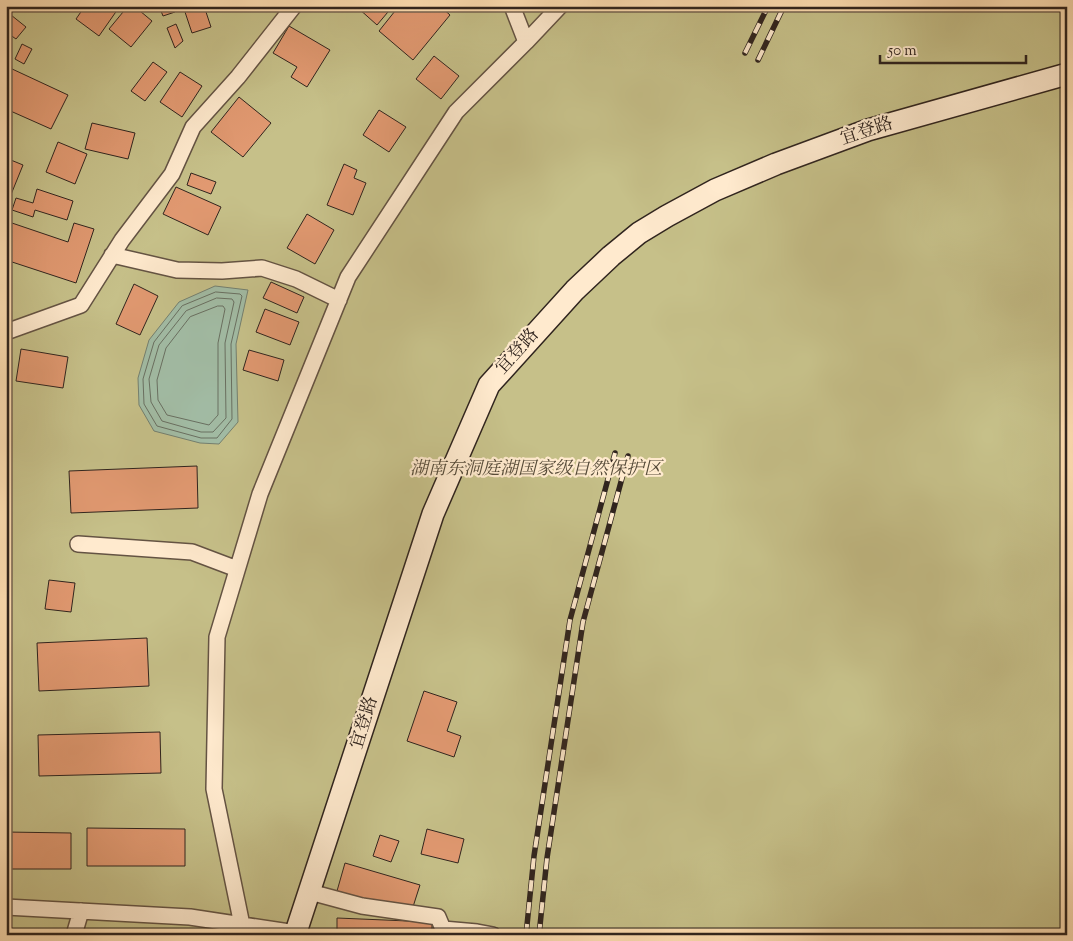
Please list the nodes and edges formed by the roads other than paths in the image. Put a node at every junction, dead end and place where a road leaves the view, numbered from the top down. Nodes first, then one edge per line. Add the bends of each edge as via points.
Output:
1 (294, 6) edge
2 (512, 6) edge
3 (560, 6) edge
4 (526, 42) junction
5 (1067, 74) edge
6 (112, 255) junction
7 (338, 300) junction
8 (6, 332) edge
9 (78, 544) dead end
10 (237, 569) junction
11 (310, 892) junction
12 (6, 907) edge
13 (81, 911) junction
14 (242, 925) junction
15 (295, 934) edge
16 (74, 935) edge
17 (493, 935) edge

1 - 6 street via 194,127 172,174
2 - 4 street
3 - 4 street
4 - 7 street via 456,112 348,277
5 - 11 street, 宜登路 via 868,130 715,190 639,233 575,290 489,385 433,514
6 - 7 street via 177,270 222,272 262,268 296,279
6 - 8 street via 81,305
7 - 10 street via 260,494
9 - 10 street via 192,552
10 - 14 street via 217,636 214,789
11 - 15 street, 宜登路
11 - 17 street via 362,906 438,917 443,929
12 - 13 street
13 - 14 street via 190,917
13 - 16 street
14 - 15 street

